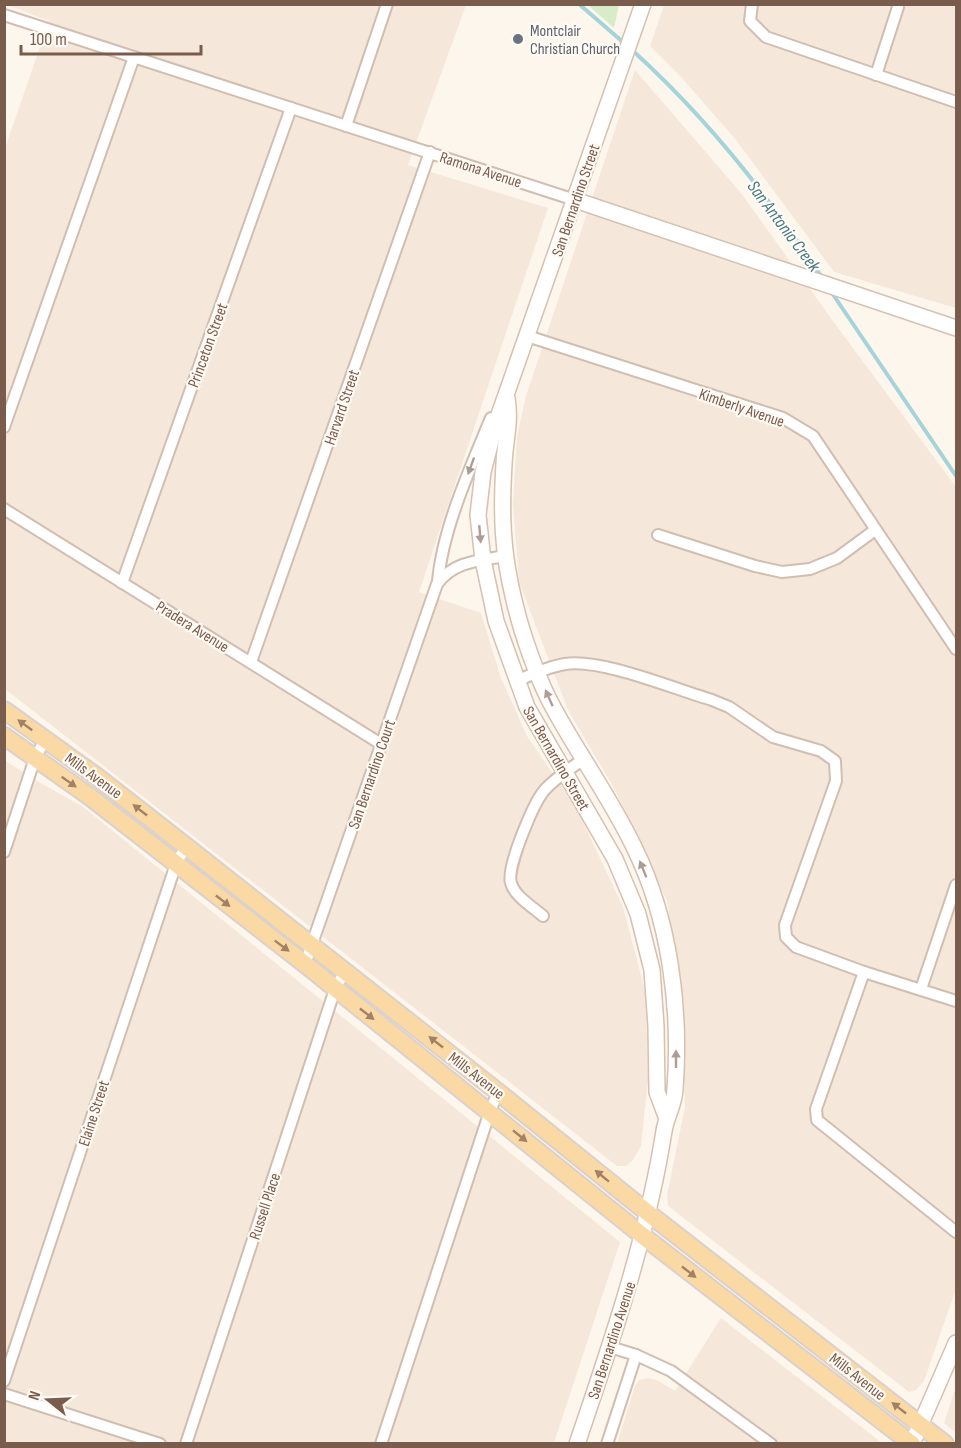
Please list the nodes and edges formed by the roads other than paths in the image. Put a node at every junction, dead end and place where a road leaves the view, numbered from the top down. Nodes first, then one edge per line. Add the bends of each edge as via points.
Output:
1 (387, 4) edge
2 (643, 4) edge
3 (752, 4) edge
4 (898, 7) dead end
5 (4, 15) edge
6 (134, 57) junction
7 (876, 75) junction
8 (957, 102) edge
9 (291, 108) junction
10 (346, 126) junction
11 (430, 152) junction
12 (575, 200) junction
13 (957, 328) edge
14 (528, 336) junction
15 (507, 395) junction
16 (4, 427) edge
17 (4, 509) edge
18 (875, 530) junction
19 (658, 535) dead end
20 (504, 556) junction
21 (483, 560) junction
22 (122, 583) junction
23 (437, 584) junction
24 (957, 650) edge
25 (251, 662) junction
26 (537, 672) junction
27 (517, 681) junction
28 (4, 710) edge
29 (4, 736) edge
30 (45, 740) junction
31 (381, 744) junction
32 (35, 758) junction
33 (583, 759) junction
34 (566, 773) junction
35 (186, 846) junction
36 (4, 852) edge
37 (176, 864) junction
38 (957, 885) edge
39 (543, 916) dead end
40 (312, 944) junction
41 (305, 964) junction
42 (345, 971) junction
43 (864, 972) junction
44 (335, 989) junction
45 (921, 989) junction
46 (957, 1001) edge
47 (498, 1092) junction
48 (490, 1111) junction
49 (666, 1116) junction
50 (648, 1213) junction
51 (957, 1232) edge
52 (643, 1236) junction
53 (957, 1343) edge
54 (610, 1347) junction
55 (636, 1355) junction
56 (4, 1382) edge
57 (4, 1394) edge
58 (921, 1424) junction
59 (160, 1443) edge
60 (186, 1443) edge
61 (381, 1443) edge
62 (577, 1443) edge
63 (606, 1443) edge
64 (771, 1443) edge
65 (912, 1443) edge
66 (945, 1443) edge

1 - 10 street
2 - 12 main road, San Bernardino Street
3 - 7 street via 750,21 766,37
4 - 7 street
5 - 6 street, Ramona Avenue
6 - 9 street, Ramona Avenue
6 - 16 street
7 - 8 street
9 - 10 street, Ramona Avenue
9 - 22 street, Princeton Street
10 - 11 street, Ramona Avenue
11 - 12 street, Ramona Avenue
11 - 25 street, Harvard Street
12 - 13 main road, Ramona Avenue
12 - 14 main road, San Bernardino Street
14 - 15 main road, San Bernardino Street
14 - 18 street, Kimberly Avenue via 783,418 813,436
15 - 20 main road, San Bernardino Street via 510,418 501,516
15 -> 21 main road, San Bernardino Street via 483,472 478,515
15 -> 23 street, San Bernardino Court via 493,414 472,463 440,557
17 - 22 street, Pradera Avenue
18 - 19 street via 837,558 810,569 782,572
18 - 24 street, Kimberly Avenue
20 - 21 street
20 - 26 main road, San Bernardino Street via 514,604
21 - 23 street via 457,566
21 - 27 main road, San Bernardino Street via 496,621
22 - 25 street, Pradera Avenue
23 - 31 street, San Bernardino Court
25 - 31 street, Pradera Avenue
26 - 27 street
33 -> 26 main road, San Bernardino Street
26 - 43 street via 566,664 601,665 712,700 773,737 821,751 835,761 836,781 785,925 786,937 796,947
27 - 34 main road, San Bernardino Street via 541,734
30 -> 28 main road, Mills Avenue
29 - 32 main road, Mills Avenue
30 - 32 street
35 -> 30 main road, Mills Avenue
31 - 40 street, San Bernardino Court
32 - 36 street
32 -> 37 main road, Mills Avenue
33 - 34 street
49 -> 33 main road, San Bernardino Street via 675,1092 676,1028 669,957 655,897 634,846
34 - 39 street via 544,791 530,815 511,869 514,891
34 - 49 main road, San Bernardino Street via 615,859 638,914 652,970 657,1092
35 - 37 street, Elaine Street
35 - 40 main road, Mills Avenue
37 -> 41 main road, Mills Avenue
37 - 56 street, Elaine Street
38 - 45 street
40 - 41 street, San Bernardino Court
40 - 42 main road, Mills Avenue
41 - 44 main road, Mills Avenue
42 - 44 street, Russell Place
47 -> 42 main road, Mills Avenue
43 - 45 street
43 - 51 street via 816,1109 817,1120
44 -> 48 main road, Mills Avenue
44 - 60 street, Russell Place
45 - 46 street
47 - 48 street
50 -> 47 main road, Mills Avenue
48 -> 52 main road, Mills Avenue
48 - 61 street
49 - 50 main road, San Bernardino Street
50 - 52 main road, San Bernardino Street
58 -> 50 main road, Mills Avenue
52 - 54 main road, San Bernardino Avenue
52 -> 65 main road, Mills Avenue
53 - 58 main road
54 - 55 street
54 - 62 main road, San Bernardino Avenue
55 - 63 street
55 - 64 street via 670,1371
57 - 59 street
58 - 65 main road
58 - 66 main road, Mills Avenue

